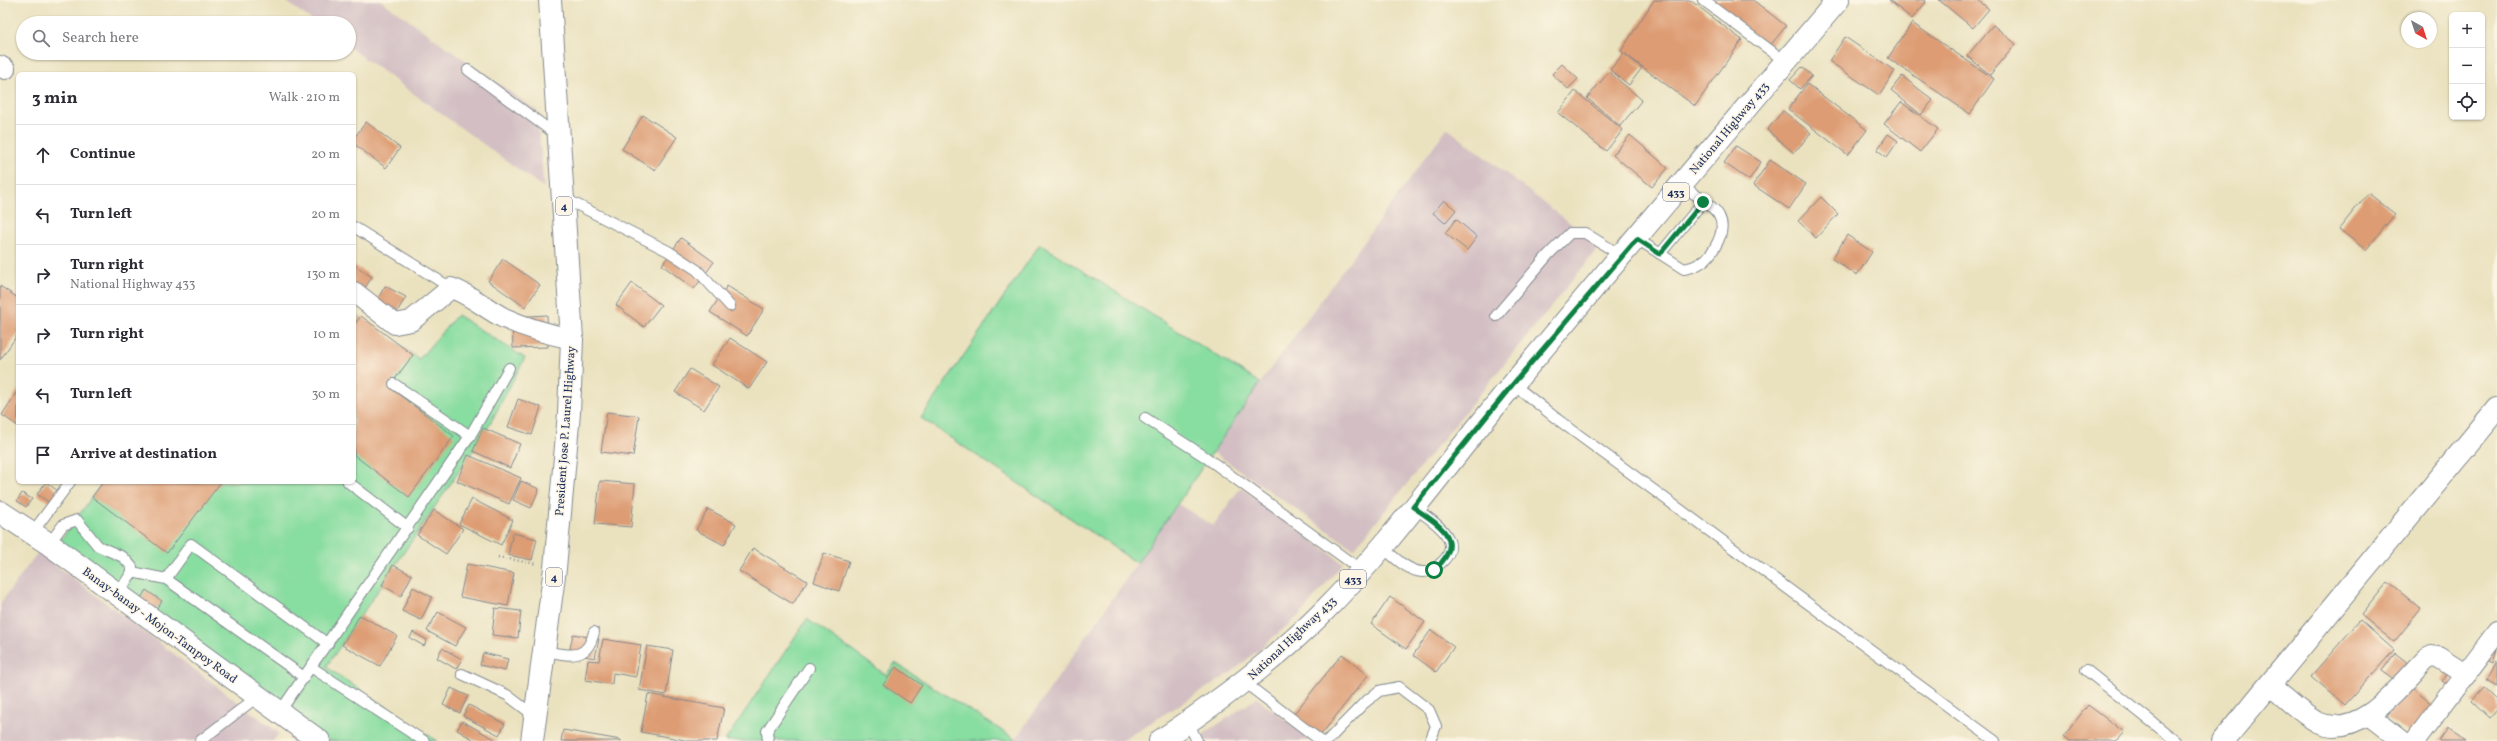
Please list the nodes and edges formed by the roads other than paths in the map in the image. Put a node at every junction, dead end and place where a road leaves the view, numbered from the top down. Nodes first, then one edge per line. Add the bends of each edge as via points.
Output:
1 (550, 0) edge
2 (1703, 0) edge
3 (1838, 0) edge
4 (1786, 62) junction
5 (468, 70) dead end
6 (559, 138) junction
7 (1682, 185) junction
8 (564, 198) junction
9 (1703, 202) junction
10 (356, 228) edge
11 (1637, 239) junction
12 (1660, 254) junction
13 (1622, 256) junction
14 (450, 288) junction
15 (356, 294) edge
16 (730, 306) dead end
17 (1496, 316) dead end
18 (572, 339) junction
19 (509, 368) dead end
20 (394, 384) dead end
21 (1513, 384) junction
22 (2497, 408) edge
23 (1145, 418) dead end
24 (470, 436) junction
25 (69, 484) edge
26 (351, 484) edge
27 (1413, 507) junction
28 (1, 515) edge
29 (408, 528) junction
30 (41, 539) junction
31 (1381, 546) junction
32 (1361, 570) junction
33 (132, 572) junction
34 (166, 579) junction
35 (118, 594) junction
36 (594, 632) dead end
37 (2497, 632) edge
38 (328, 644) junction
39 (544, 651) junction
40 (311, 667) junction
41 (810, 668) dead end
42 (2086, 670) dead end
43 (462, 674) dead end
44 (2466, 675) junction
45 (304, 677) junction
46 (1244, 682) junction
47 (2269, 685) junction
48 (257, 697) junction
49 (279, 713) junction
50 (2370, 716) junction
51 (536, 717) junction
52 (1192, 732) edge
53 (200, 741) edge
54 (319, 741) edge
55 (424, 741) edge
56 (532, 741) edge
57 (768, 741) edge
58 (1160, 741) edge
59 (1321, 741) edge
60 (1327, 741) edge
61 (1430, 741) edge
62 (1995, 741) edge
63 (2176, 741) edge
64 (2223, 741) edge
65 (2402, 741) edge
66 (2415, 741) edge

1 - 6 main road, President Jose P. Laurel Highway / 4
2 - 4 lane
3 - 4 main road, National Highway 433 / 433
4 - 7 main road, National Highway 433 / 433
5 - 6 lane
6 - 8 main road, President Jose P. Laurel Highway / 4
7 - 9 lane
7 - 11 main road, National Highway 433 / 433
8 - 16 lane via 668,251 697,270
8 - 18 main road, President Jose P. Laurel Highway / 4
9 - 12 lane
9 - 12 lane via 1717,212 1724,224 1723,234 1712,254 1696,267 1684,269
10 - 14 lane
11 - 12 lane
11 - 13 main road, National Highway 433 / 433
13 - 17 lane via 1585,232 1570,233
13 - 21 main road, National Highway 433 / 433
14 - 15 street via 411,321 396,324
14 - 18 street via 460,291 504,317 542,333
18 - 39 main road, President Jose P. Laurel Highway / 4 via 569,412 555,568
19 - 24 lane
20 - 24 lane
21 - 27 main road, National Highway 433 / 433
21 - 62 lane via 1557,420
22 - 47 main road
23 - 32 lane via 1204,456
24 - 29 lane
25 - 30 lane
26 - 29 lane
27 - 31 main road, National Highway 433 / 433
27 - 31 lane via 1440,526 1448,536 1451,548 1445,560 1434,570 1422,572 1409,567
28 - 30 main road, Banay-banay - Mojon-Tampoy Road
29 - 38 lane
30 - 33 lane via 63,525 77,520 98,546 123,557 132,567
30 - 35 main road, Banay-banay - Mojon-Tampoy Road
31 - 32 main road, National Highway 433 / 433
32 - 46 main road, National Highway 433 / 433 via 1322,613
33 - 34 lane
33 - 35 lane
34 - 38 lane via 191,544
34 - 45 lane
35 - 48 main road, Banay-banay - Mojon-Tampoy Road
36 - 39 lane via 591,643 582,653 572,655
37 - 44 street
38 - 40 lane
39 - 51 main road, President Jose P. Laurel Highway / 4
40 - 45 lane
40 - 55 lane
41 - 57 lane via 767,731
42 - 63 lane
43 - 51 lane via 507,695
44 - 50 street via 2438,657 2432,656 2426,659
44 - 66 street
45 - 49 lane
46 - 52 main road, National Highway 433 / 433
46 - 59 lane
47 - 50 street via 2318,722 2341,727
47 - 64 main road
48 - 49 main road, Banay-banay - Mojon-Tampoy Road
48 - 53 lane
49 - 54 main road, Banay-banay - Mojon-Tampoy Road
50 - 65 street
51 - 56 main road, President Jose P. Laurel Highway / 4
52 - 58 main road, National Highway 433 / 433
60 - 61 lane via 1368,699 1379,691 1399,687 1429,710 1436,726

